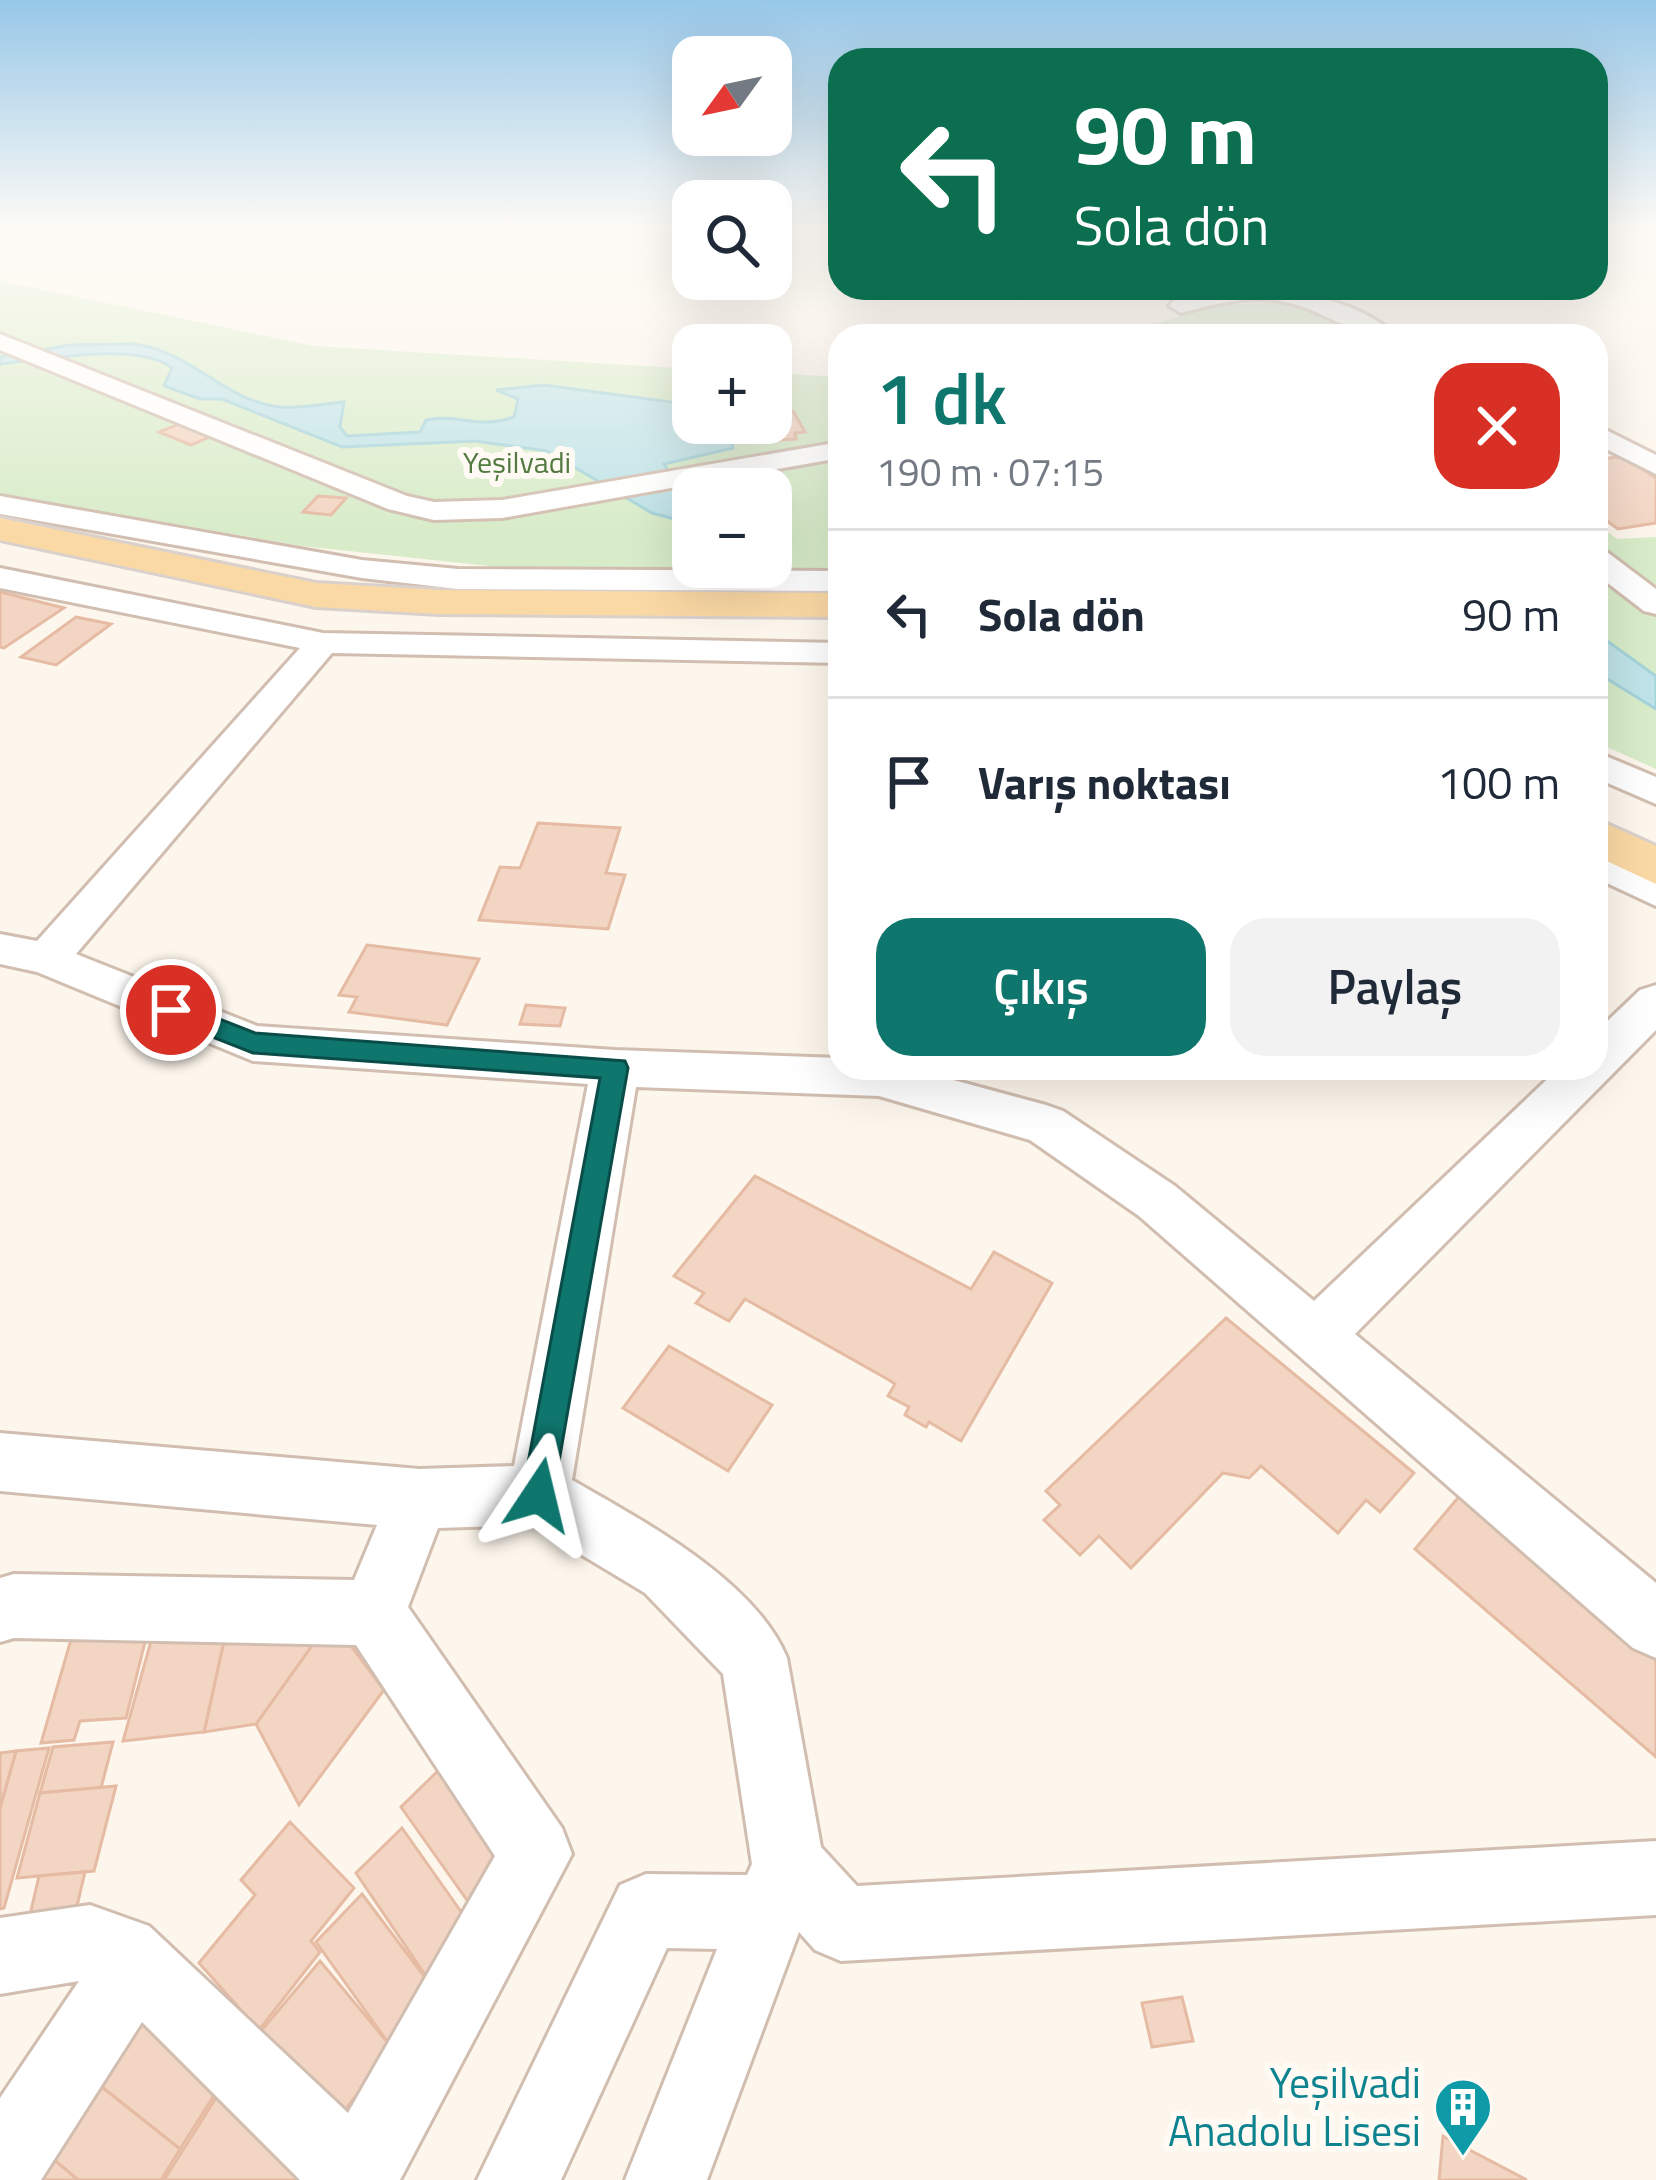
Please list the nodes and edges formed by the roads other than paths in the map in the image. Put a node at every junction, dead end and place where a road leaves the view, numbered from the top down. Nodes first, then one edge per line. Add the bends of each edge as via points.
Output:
1 (11, 345) edge
2 (1608, 440) edge
3 (828, 452) edge
4 (1656, 466) edge
5 (0, 505) edge
6 (0, 529) edge
7 (0, 560) edge
8 (1608, 569) edge
9 (0, 578) edge
10 (828, 581) edge
11 (828, 604) edge
12 (1656, 604) edge
13 (828, 631) edge
14 (323, 644) junction
15 (828, 653) edge
16 (1608, 769) edge
17 (1656, 792) edge
18 (1608, 798) edge
19 (1656, 821) edge
20 (1608, 842) edge
21 (1608, 867) edge
22 (1656, 867) edge
23 (1656, 892) edge
24 (24, 954) edge
25 (1656, 1002) edge
26 (1608, 1049) edge
27 (615, 1068) junction
28 (828, 1076) edge
29 (885, 1080) edge
30 (1577, 1080) edge
31 (1316, 1336) junction
32 (0, 1462) edge
33 (539, 1495) junction
34 (419, 1499) junction
35 (0, 1610) edge
36 (373, 1613) junction
37 (1656, 1625) edge
38 (1656, 1878) edge
39 (778, 1888) junction
40 (0, 1956) edge
41 (136, 1963) junction
42 (0, 2170) edge
43 (355, 2179) edge
44 (518, 2180) edge
45 (666, 2180) edge

1 - 3 street via 434,512 502,509
2 - 4 street
5 - 10 street via 458,579
6 - 11 main road via 316,595
7 - 13 main road via 344,619
8 - 12 street
9 - 14 street
14 - 15 street
14 - 24 street
16 - 17 street
18 - 19 main road
20 - 22 main road
21 - 23 street
24 - 27 street via 253,1043
25 - 26 street
27 - 28 street
27 - 33 street
29 - 31 street via 1046,1125 1157,1202
30 - 31 street
31 - 37 street
32 - 34 street
33 - 34 street
33 - 39 street via 667,1571 754,1658
34 - 36 street
35 - 36 street
36 - 43 street via 536,1854
38 - 39 street via 841,1924
39 - 44 street via 646,1911
39 - 45 street
40 - 41 street via 68,1942 122,1949
41 - 42 street
41 - 43 street

